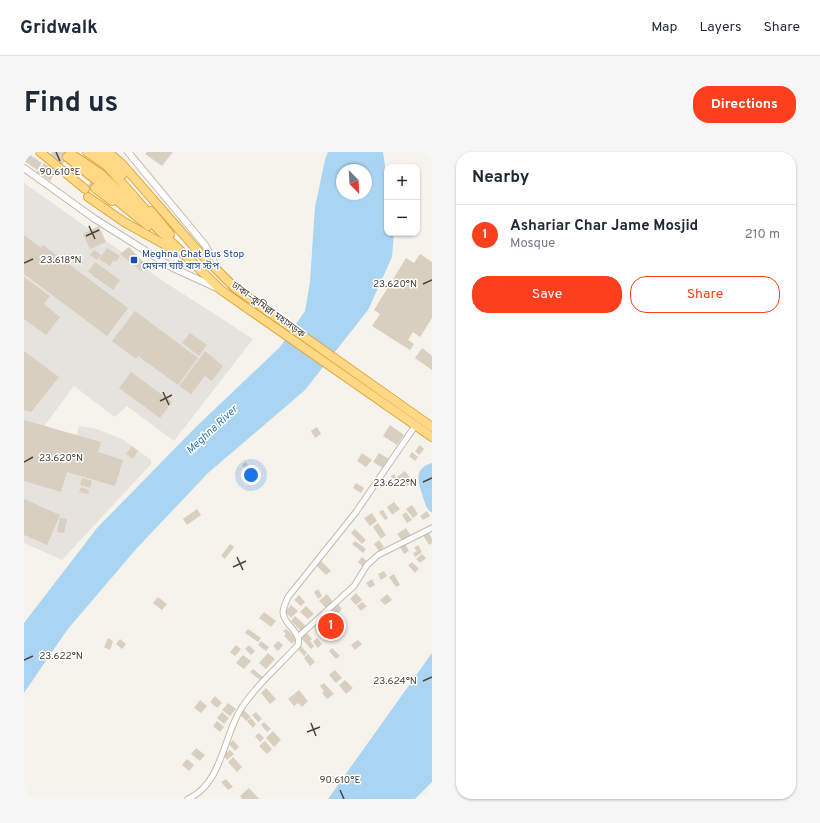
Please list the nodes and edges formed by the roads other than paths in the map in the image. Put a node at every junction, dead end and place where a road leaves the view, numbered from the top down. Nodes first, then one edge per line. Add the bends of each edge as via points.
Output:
1 (40, 152) edge
2 (78, 152) edge
3 (87, 152) edge
4 (97, 152) edge
5 (108, 152) edge
6 (128, 152) edge
7 (66, 160) edge
8 (24, 168) edge
9 (190, 260) junction
10 (220, 274) junction
11 (221, 290) junction
12 (363, 384) junction
13 (431, 425) edge
14 (415, 426) junction
15 (432, 437) edge
16 (432, 528) edge
17 (298, 637) junction
18 (188, 799) edge

1 - 7 highway, ঢাকা–কুমিল্লা মহাসড়ক
2 - 9 highway, ঢাকা–কুমিল্লা মহাসড়ক via 104,170
3 - 9 highway, ঢাকা–কুমিল্লা মহাসড়ক via 107,166
4 - 9 highway, ঢাকা–কুমিল্লা মহাসড়ক via 111,161
5 - 10 highway, ঢাকা–কুমিল্লা মহাসড়ক via 121,163
6 - 10 street via 205,245
7 - 9 highway, ঢাকা–কুমিল্লা মহাসড়ক
7 - 9 highway, ঢাকা–কুমিল্লা মহাসড়ক via 88,191
8 - 11 street via 95,219 173,268
9 - 11 highway, ঢাকা–কুমিল্লা মহাসড়ক
10 - 12 highway, ঢাকা–কুমিল্লা মহাসড়ক
11 - 12 highway, ঢাকা–কুমিল্লা মহাসড়ক
12 - 13 highway, ঢাকা–কুমিল্লা মহাসড়ক
12 - 14 highway, ঢাকা–কুমিল্লা মহাসড়ক
14 - 15 highway, ঢাকা–কুমিল্লা মহাসড়ক
14 - 17 street via 356,512 288,598 283,611 284,619
16 - 17 street via 378,555 367,565 354,586
17 - 18 street via 298,645 238,714 204,790

